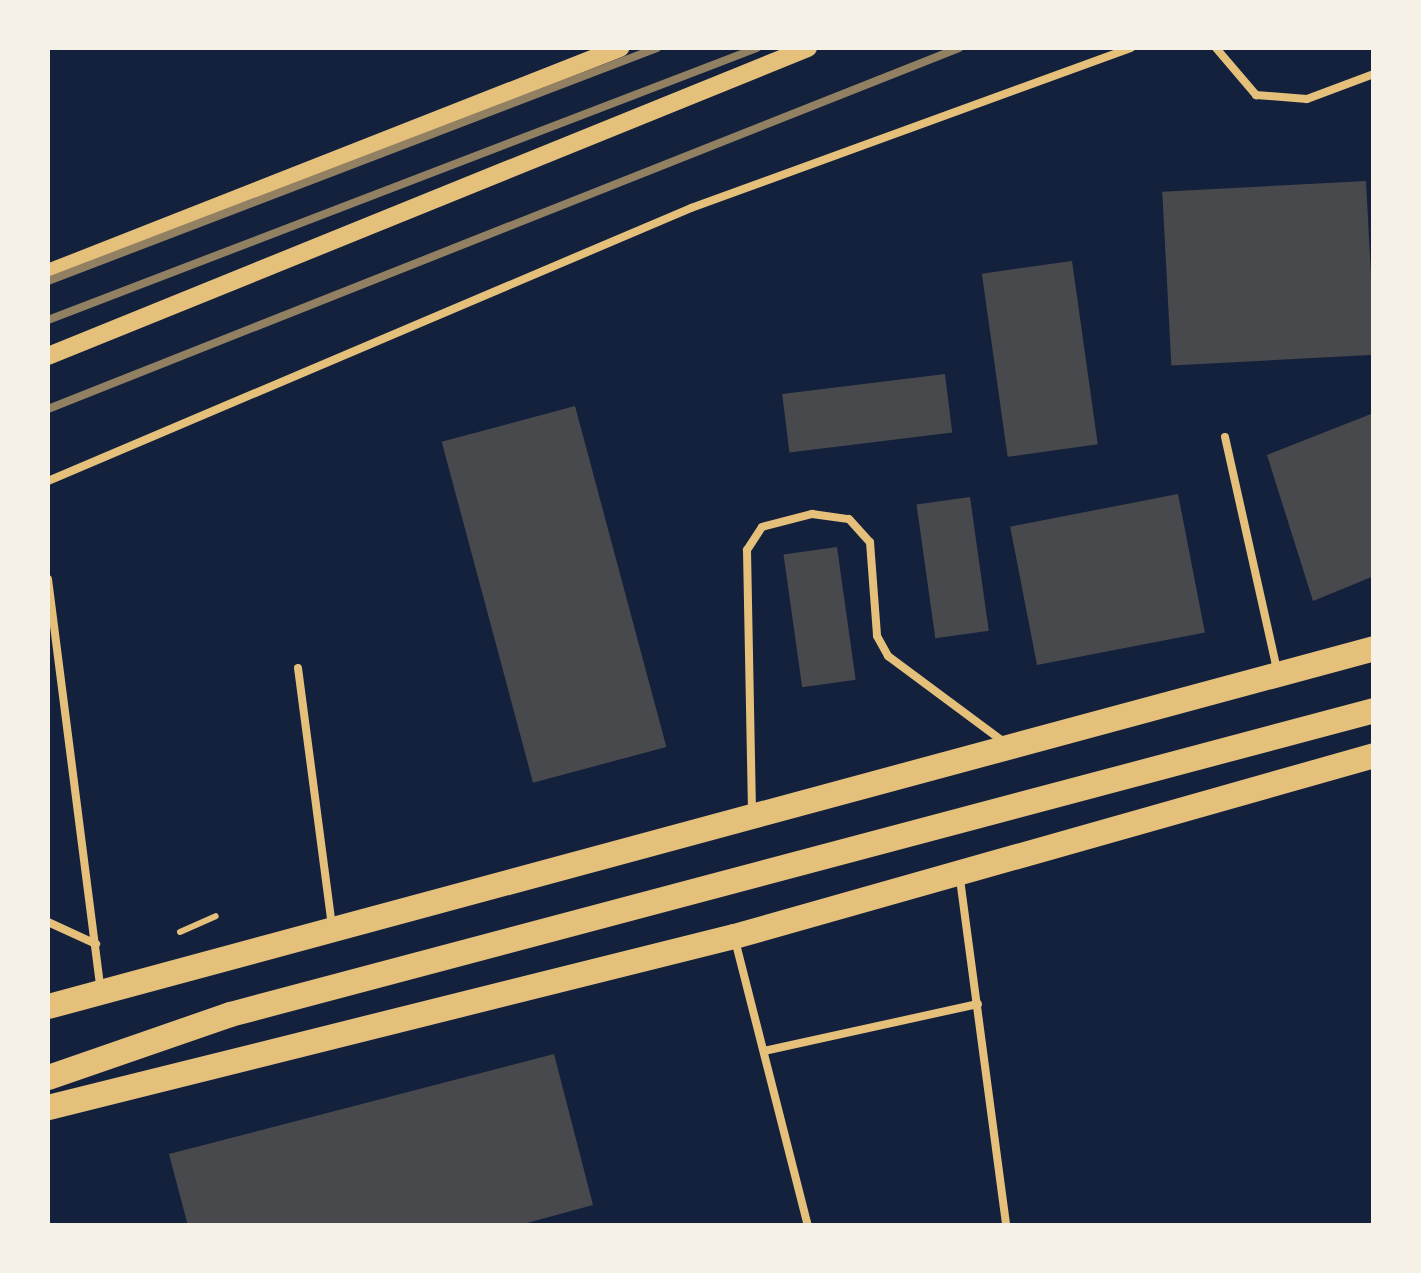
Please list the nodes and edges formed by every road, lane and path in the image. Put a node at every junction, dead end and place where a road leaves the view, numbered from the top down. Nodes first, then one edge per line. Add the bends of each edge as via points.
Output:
1 (620, 48) edge
2 (808, 48) edge
3 (1131, 48) edge
4 (1216, 48) edge
5 (1374, 74) edge
6 (48, 273) edge
7 (48, 356) edge
8 (1226, 437) dead end
9 (48, 482) edge
10 (48, 579) edge
11 (1374, 648) edge
12 (298, 668) dead end
13 (1278, 673) junction
14 (1374, 710) edge
15 (1010, 746) junction
16 (1374, 754) edge
17 (752, 816) junction
18 (959, 872) junction
19 (48, 922) edge
20 (332, 927) junction
21 (734, 936) junction
22 (96, 944) junction
23 (101, 992) junction
24 (978, 1004) junction
25 (48, 1006) edge
26 (764, 1051) junction
27 (48, 1076) edge
28 (48, 1108) edge
29 (808, 1226) edge
30 (1006, 1226) edge

1 - 6 street
2 - 7 street
3 - 9 lane via 691,208
4 - 5 lane via 1256,94 1308,99
8 - 13 lane
10 - 22 lane
11 - 13 main road
12 - 20 lane
13 - 15 main road
14 - 27 main road via 230,1014
15 - 17 main road
15 - 17 lane via 888,656 877,636 870,542 849,519 812,514 762,527 747,550
16 - 18 main road
17 - 20 main road
18 - 21 main road
18 - 24 lane
19 - 22 lane via 60,935
20 - 23 main road
21 - 26 lane
21 - 28 main road
22 - 23 lane
23 - 25 main road
24 - 26 lane
24 - 30 lane
26 - 29 lane

